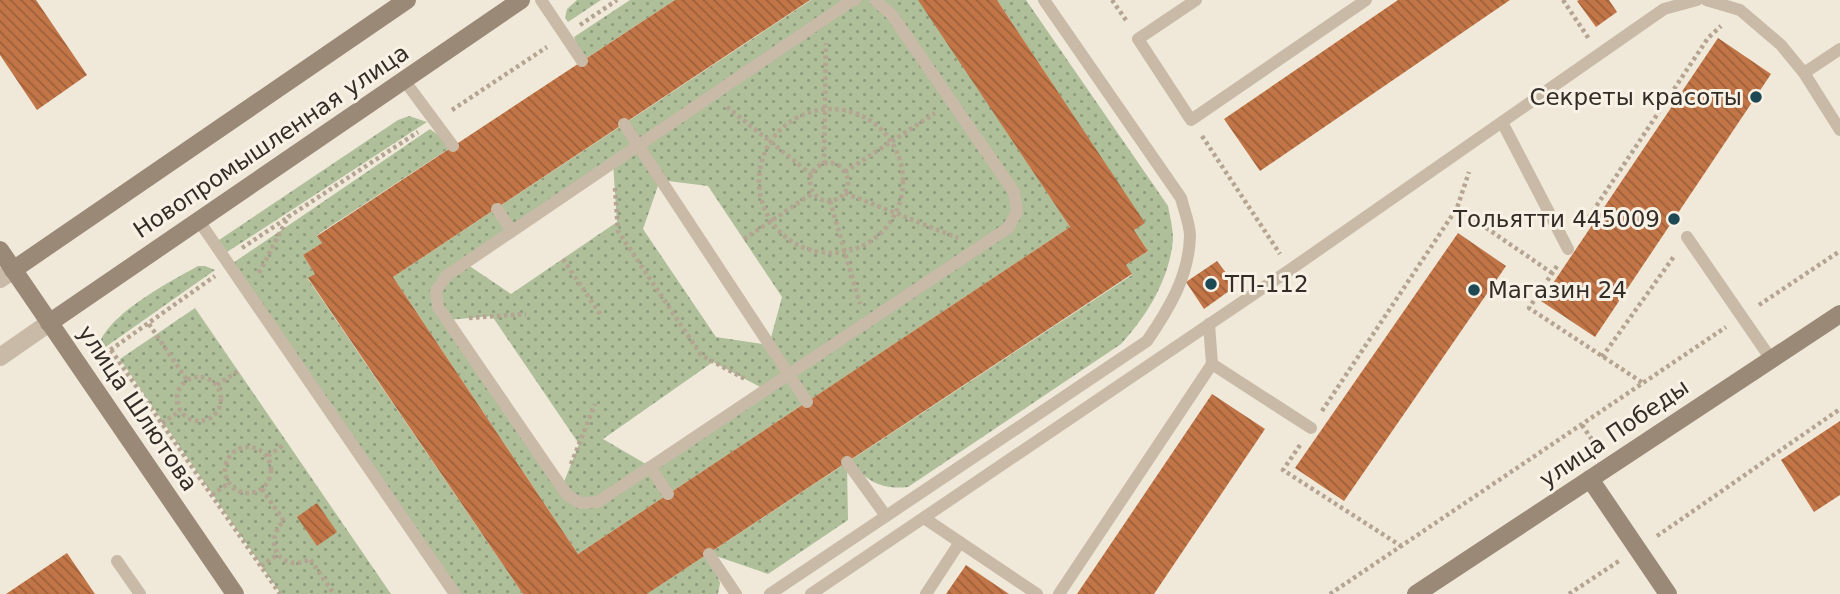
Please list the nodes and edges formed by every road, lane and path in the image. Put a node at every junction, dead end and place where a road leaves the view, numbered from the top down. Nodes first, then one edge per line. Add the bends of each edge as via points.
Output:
1 (407, 0) edge
2 (521, 0) edge
3 (541, 0) edge
4 (617, 0) edge
5 (855, 0) edge
6 (874, 0) edge
7 (1044, 0) edge
8 (1196, 0) edge
9 (1366, 0) edge
10 (1563, 0) edge
11 (1697, 0) edge
12 (1706, 0) edge
13 (1738, 5) edge
14 (826, 17) junction
15 (564, 35) junction
16 (1840, 49) edge
17 (1600, 54) junction
18 (582, 61) dead end
19 (1804, 73) junction
20 (404, 79) junction
21 (712, 95) junction
22 (952, 102) junction
23 (824, 109) junction
24 (1191, 120) junction
25 (435, 121) junction
26 (1502, 122) junction
27 (624, 124) dead end
28 (1840, 130) edge
29 (1479, 138) junction
30 (893, 141) junction
31 (770, 142) junction
32 (453, 146) dead end
33 (638, 146) junction
34 (613, 162) junction
35 (824, 164) junction
36 (845, 172) junction
37 (811, 175) junction
38 (813, 193) junction
39 (845, 193) junction
40 (830, 201) junction
41 (1457, 208) junction
42 (496, 209) dead end
43 (896, 214) junction
44 (288, 217) junction
45 (199, 221) junction
46 (770, 222) junction
47 (512, 231) junction
48 (1687, 237) joint
49 (744, 239) dead end
50 (980, 246) junction
51 (1568, 249) junction
52 (0, 250) edge
53 (1840, 251) edge
54 (844, 252) junction
55 (563, 259) dead end
56 (227, 262) junction
57 (1291, 269) junction
58 (1552, 273) junction
59 (7, 274) edge
60 (249, 293) junction
61 (526, 314) dead end
62 (600, 314) dead end
63 (1840, 314) edge
64 (1742, 317) junction
65 (447, 320) junction
66 (865, 322) junction
67 (49, 323) junction
68 (149, 324) junction
69 (1209, 324) junction
70 (111, 350) junction
71 (0, 357) edge
72 (1602, 357) junction
73 (1770, 359) junction
74 (1212, 364) junction
75 (81, 369) junction
76 (238, 371) dead end
77 (788, 373) junction
78 (187, 380) junction
79 (1643, 383) junction
80 (217, 385) junction
81 (765, 390) junction
82 (807, 402) dead end
83 (595, 404) dead end
84 (1840, 409) edge
85 (180, 411) junction
86 (162, 423) junction
87 (1582, 425) junction
88 (1311, 428) junction
89 (285, 444) dead end
90 (1603, 455) dead end
91 (268, 456) junction
92 (847, 462) dead end
93 (650, 467) junction
94 (1590, 479) junction
95 (229, 483) junction
96 (562, 488) junction
97 (262, 489) junction
98 (668, 494) dead end
99 (212, 495) junction
100 (886, 516) junction
101 (924, 518) junction
102 (1651, 540) dead end
103 (960, 542) junction
104 (1401, 546) junction
105 (278, 554) junction
106 (709, 554) dead end
107 (1623, 559) dead end
108 (117, 561) dead end
109 (261, 566) junction
110 (140, 594) edge
111 (235, 594) edge
112 (280, 594) edge
113 (334, 594) edge
114 (455, 594) edge
115 (736, 594) edge
116 (771, 594) edge
117 (811, 594) edge
118 (926, 594) edge
119 (1037, 594) edge
120 (1059, 594) edge
121 (1330, 594) edge
122 (1416, 594) edge
123 (1569, 594) edge
124 (1668, 594) edge

1 - 59 main road, Новопромышленная улица
2 - 20 main road, Новопромышленная улица
3 - 15 lane
4 - 15 path
5 - 14 lane
6 - 22 lane via 892,15
7 - 100 lane via 1181,198 1191,234 1184,274 1172,303 1147,341
8 - 24 lane via 1138,39
9 - 24 lane
10 - 17 path
11 - 17 lane via 1664,9
12 - 13 lane
13 - 19 lane
13 - 51 path via 1708,38
14 - 21 lane
14 - 23 path
15 - 18 lane
15 - 25 path
16 - 19 lane
17 - 26 lane
19 - 28 lane
20 - 25 lane
20 - 45 main road, Новопромышленная улица
21 - 31 path
21 - 33 lane
22 - 30 path
22 - 50 lane via 1014,192 1017,212 1008,228
23 - 30 path via 857,113
23 - 31 path via 791,120
23 - 35 path
24 - 57 path
25 - 32 lane
25 - 44 path
26 - 29 lane
26 - 51 lane
27 - 33 lane
29 - 41 path
29 - 57 lane
30 - 36 path
30 - 43 path via 902,166 903,191
31 - 37 path
31 - 46 path via 758,177 760,200
33 - 34 lane
33 - 77 lane
34 - 47 lane
34 - 81 path via 618,232 701,355
35 - 36 path via 838,165
35 - 37 path
36 - 39 path via 849,181
37 - 38 path
38 - 40 path
38 - 46 path
39 - 40 path
39 - 43 path
40 - 54 path
41 - 58 path
41 - 88 path
42 - 47 lane
43 - 50 path
43 - 54 path via 880,235
44 - 56 path
44 - 60 path
45 - 56 lane
45 - 67 main road, Новопромышленная улица
46 - 49 path
46 - 54 path via 787,240 809,251
47 - 65 lane via 446,276 436,290 438,307
48 - 64 lane
48 - 72 path
50 - 66 lane
51 - 58 path
52 - 59 main road, улица Шлютова
53 - 64 path
54 - 66 path
55 - 62 path
56 - 60 lane
56 - 68 path
57 - 69 lane
58 - 72 path via 1529,308
59 - 67 main road, улица Шлютова
60 - 114 lane
61 - 65 path
63 - 73 main road, улица Победы
64 - 73 lane
64 - 79 path
65 - 96 lane
66 - 77 lane
67 - 71 street
67 - 75 main road, улица Шлютова
68 - 70 path
68 - 78 path
69 - 74 lane
69 - 101 lane
70 - 75 path
70 - 86 path
72 - 79 path
73 - 94 main road, улица Победы
74 - 88 lane
74 - 120 lane
75 - 111 main road, улица Шлютова
76 - 80 path
77 - 81 lane
77 - 82 lane
78 - 80 path via 206,377
78 - 85 path via 177,397
79 - 87 path
80 - 85 path via 222,398 212,417 192,420
81 - 93 lane
83 - 96 path
84 - 102 path
85 - 86 path
86 - 99 path
87 - 90 path
87 - 104 path
88 - 104 path via 1283,470
89 - 91 path
91 - 95 path via 249,446 236,450 225,469
91 - 97 path via 271,477
92 - 100 lane
93 - 96 lane via 598,502 580,503
93 - 98 lane
94 - 122 main road, улица Победы
94 - 124 main road
95 - 97 path via 241,492
95 - 99 path
97 - 105 path via 284,521 274,540
99 - 109 path
100 - 116 lane
101 - 103 lane
101 - 117 lane
103 - 118 lane
103 - 119 lane
104 - 121 path
105 - 109 path
105 - 113 path via 289,562 310,559
106 - 115 lane
107 - 123 path
108 - 110 lane
109 - 112 path

